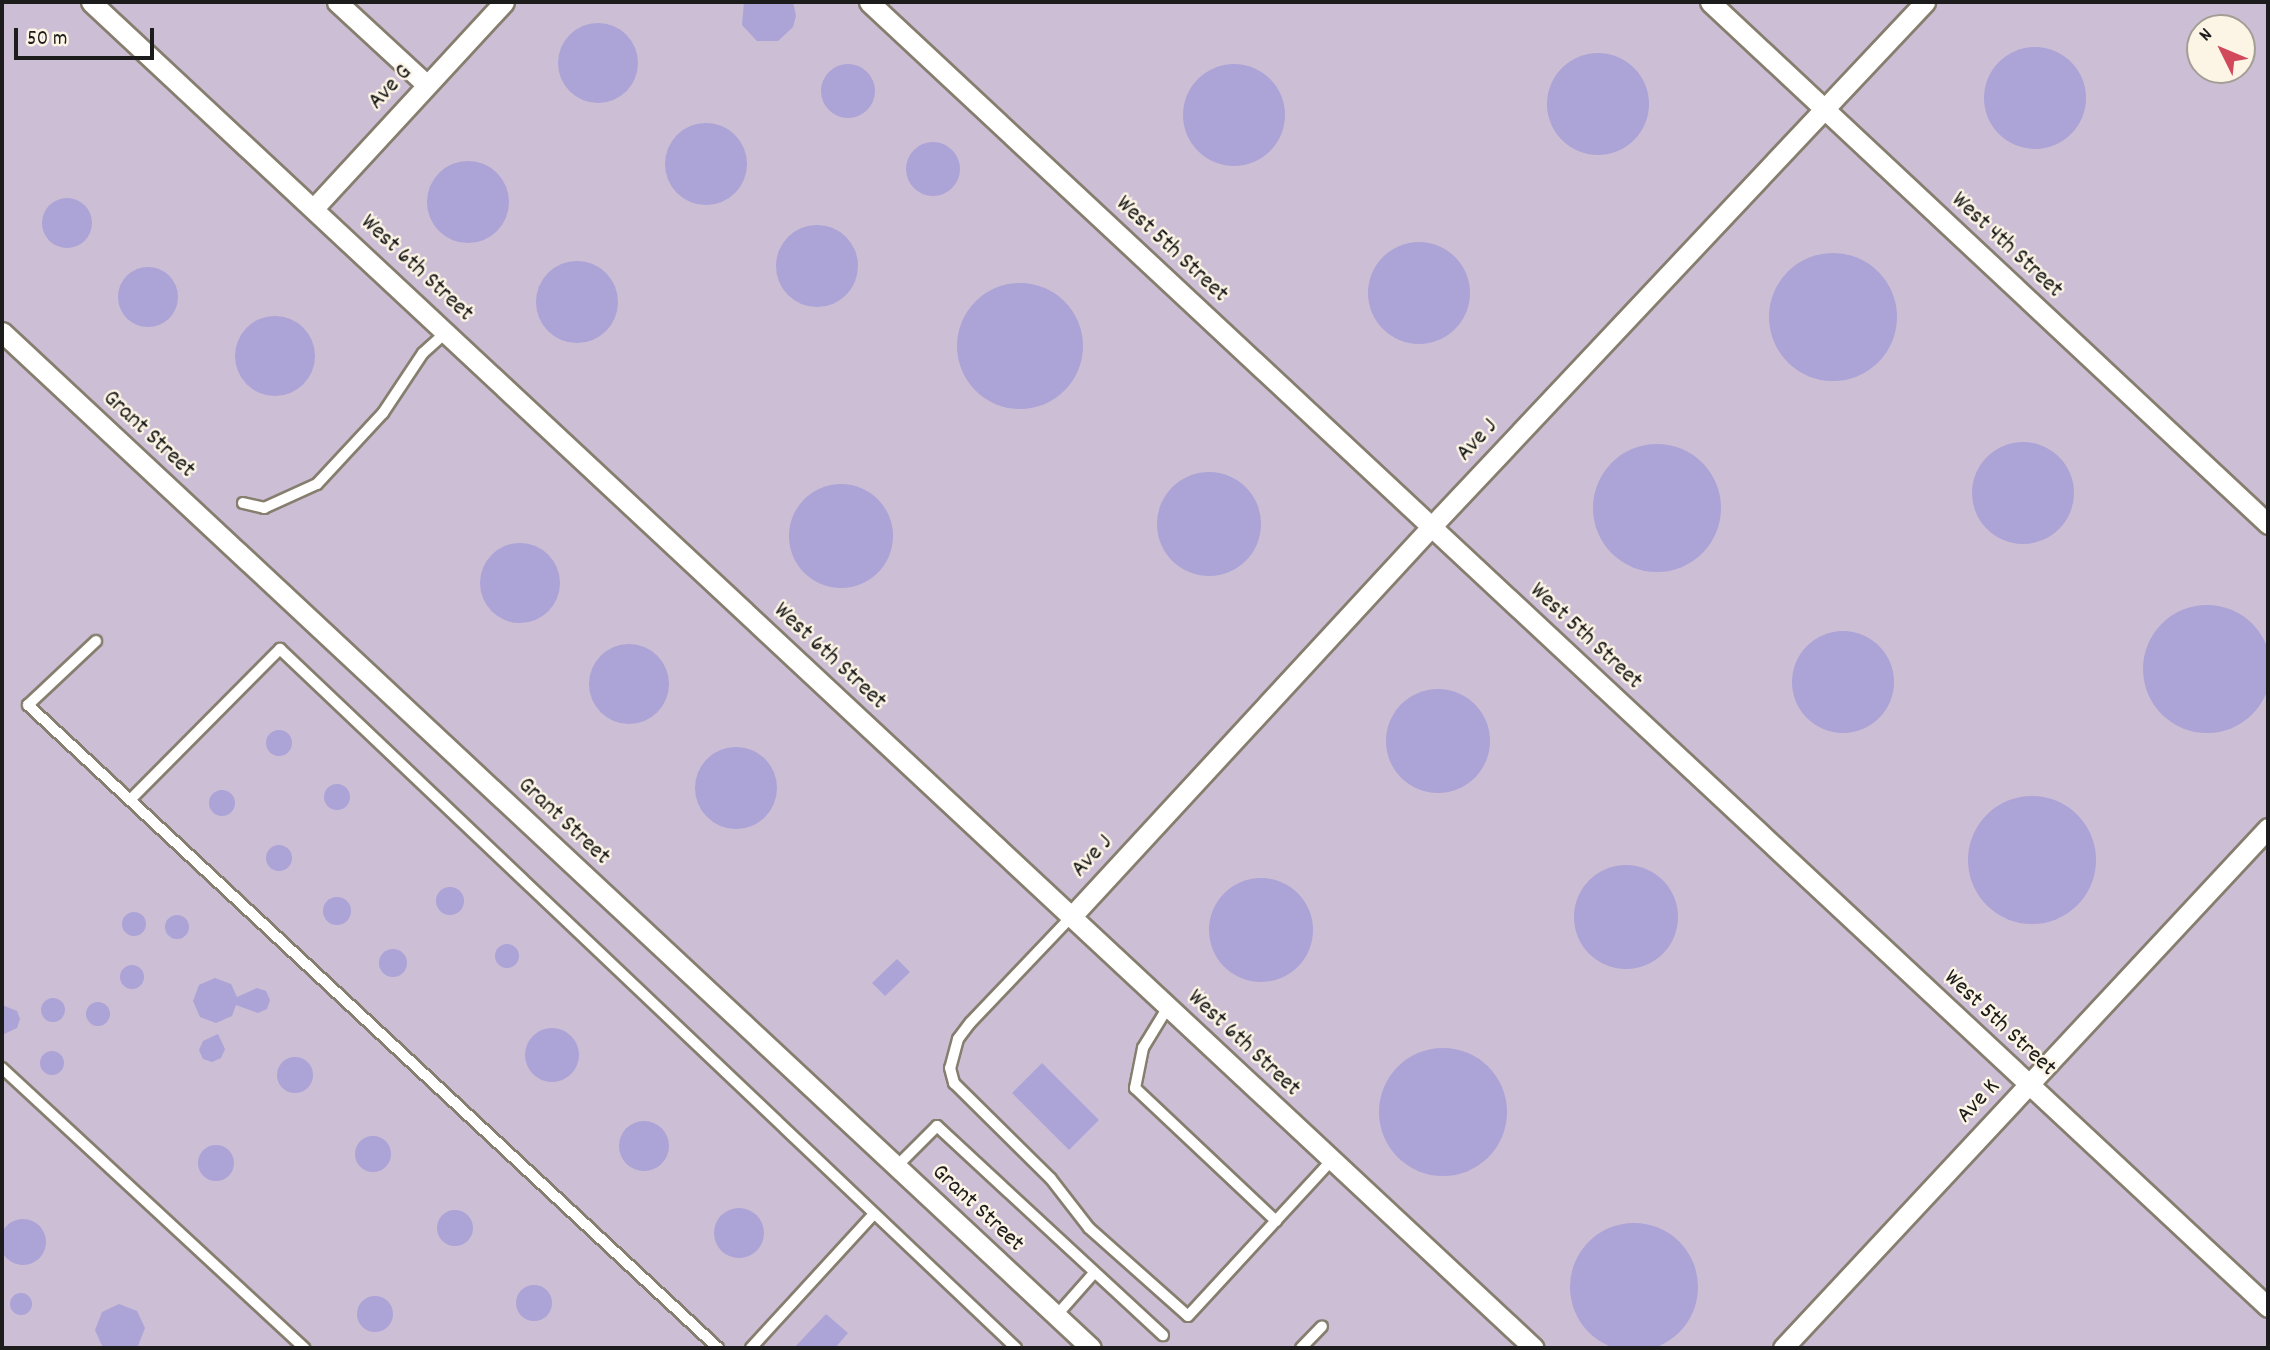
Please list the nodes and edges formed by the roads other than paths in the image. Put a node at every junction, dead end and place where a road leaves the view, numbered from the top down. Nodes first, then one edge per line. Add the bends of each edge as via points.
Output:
1 (91, 2) edge
2 (337, 2) edge
3 (504, 2) edge
4 (869, 2) edge
5 (1710, 2) edge
6 (1925, 2) edge
7 (427, 85) junction
8 (1824, 110) junction
9 (314, 208) junction
10 (2, 332) edge
11 (446, 332) junction
12 (243, 503) dead end
13 (2268, 524) edge
14 (1432, 527) junction
15 (96, 641) dead end
16 (130, 800) junction
17 (2268, 828) edge
18 (1071, 917) junction
19 (1168, 1007) junction
20 (2, 1068) edge
21 (2029, 1085) junction
22 (1332, 1160) junction
23 (896, 1167) junction
24 (873, 1215) junction
25 (1276, 1221) junction
26 (1094, 1273) junction
27 (2268, 1307) edge
28 (1056, 1316) junction
29 (1322, 1326) dead end
30 (1163, 1335) dead end
31 (304, 1348) edge
32 (718, 1348) edge
33 (751, 1348) edge
34 (1016, 1348) edge
35 (1091, 1348) edge
36 (1301, 1348) edge
37 (1534, 1348) edge
38 (1783, 1348) edge

1 - 9 street, West 6th Street
2 - 7 street
3 - 7 street, Ave G
4 - 14 street, West 5th Street
5 - 8 street, West 4th Street
6 - 8 street, Ave J
7 - 9 street, Ave G
8 - 13 street, West 4th Street
8 - 14 street, Ave J
9 - 11 street, West 6th Street
10 - 23 street, Grant Street
11 - 12 lane via 423,353 383,414 317,484 264,508
11 - 18 street, West 6th Street
14 - 18 street, Ave J
14 - 21 street, West 5th Street
15 - 16 lane via 28,705
16 - 24 lane via 280,649
16 - 32 lane
17 - 21 street, Ave K
18 - 19 street, West 6th Street
18 - 25 lane via 958,1039 950,1068 954,1083 1051,1179 1089,1228 1188,1316
19 - 22 street, West 6th Street
19 - 25 lane via 1143,1048 1135,1088
20 - 31 lane
21 - 27 street, West 5th Street
21 - 38 street, Ave K
22 - 25 lane
22 - 37 street, West 6th Street
23 - 26 lane via 936,1126
23 - 28 street, Grant Street
24 - 33 lane
24 - 34 lane
26 - 28 lane
26 - 30 lane
28 - 35 street, Grant Street
29 - 36 lane

